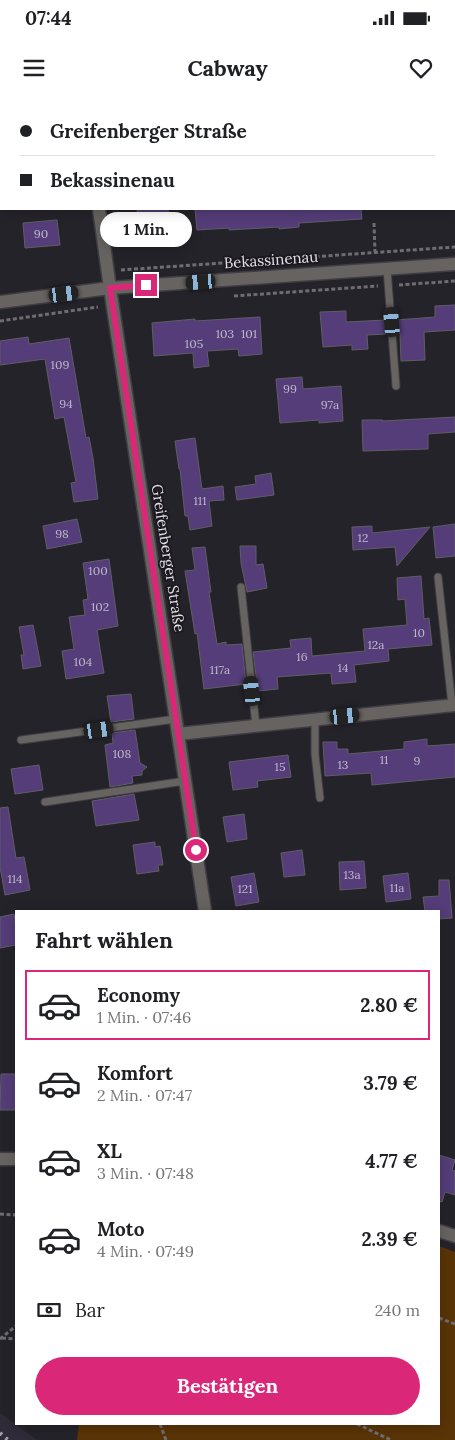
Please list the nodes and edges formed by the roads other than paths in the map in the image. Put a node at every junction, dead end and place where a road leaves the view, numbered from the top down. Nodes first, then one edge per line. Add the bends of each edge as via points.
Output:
1 (99, 210) edge
2 (455, 264) edge
3 (388, 269) junction
4 (110, 288) junction
5 (0, 302) edge
6 (396, 386) dead end
7 (438, 577) dead end
8 (241, 587) dead end
9 (454, 705) edge
10 (176, 719) junction
11 (314, 720) junction
12 (256, 726) junction
13 (178, 734) junction
14 (21, 740) dead end
15 (185, 781) junction
16 (320, 798) dead end
17 (45, 802) dead end
18 (205, 910) edge
19 (0, 1158) edge
20 (15, 1159) edge
21 (440, 1231) edge
22 (455, 1236) edge

1 - 4 street, Greifenberger Straße
2 - 3 street, Bekassinenau
3 - 4 street, Bekassinenau
3 - 6 lane
4 - 5 street, Bekassinenau
4 - 10 street, Greifenberger Straße
7 - 9 lane via 448,681
8 - 12 lane
9 - 11 street
10 - 13 street, Greifenberger Straße
10 - 14 lane
11 - 12 street
11 - 16 lane
12 - 13 street
13 - 15 street, Greifenberger Straße
15 - 17 lane
15 - 18 street, Greifenberger Straße
19 - 20 street
21 - 22 street

